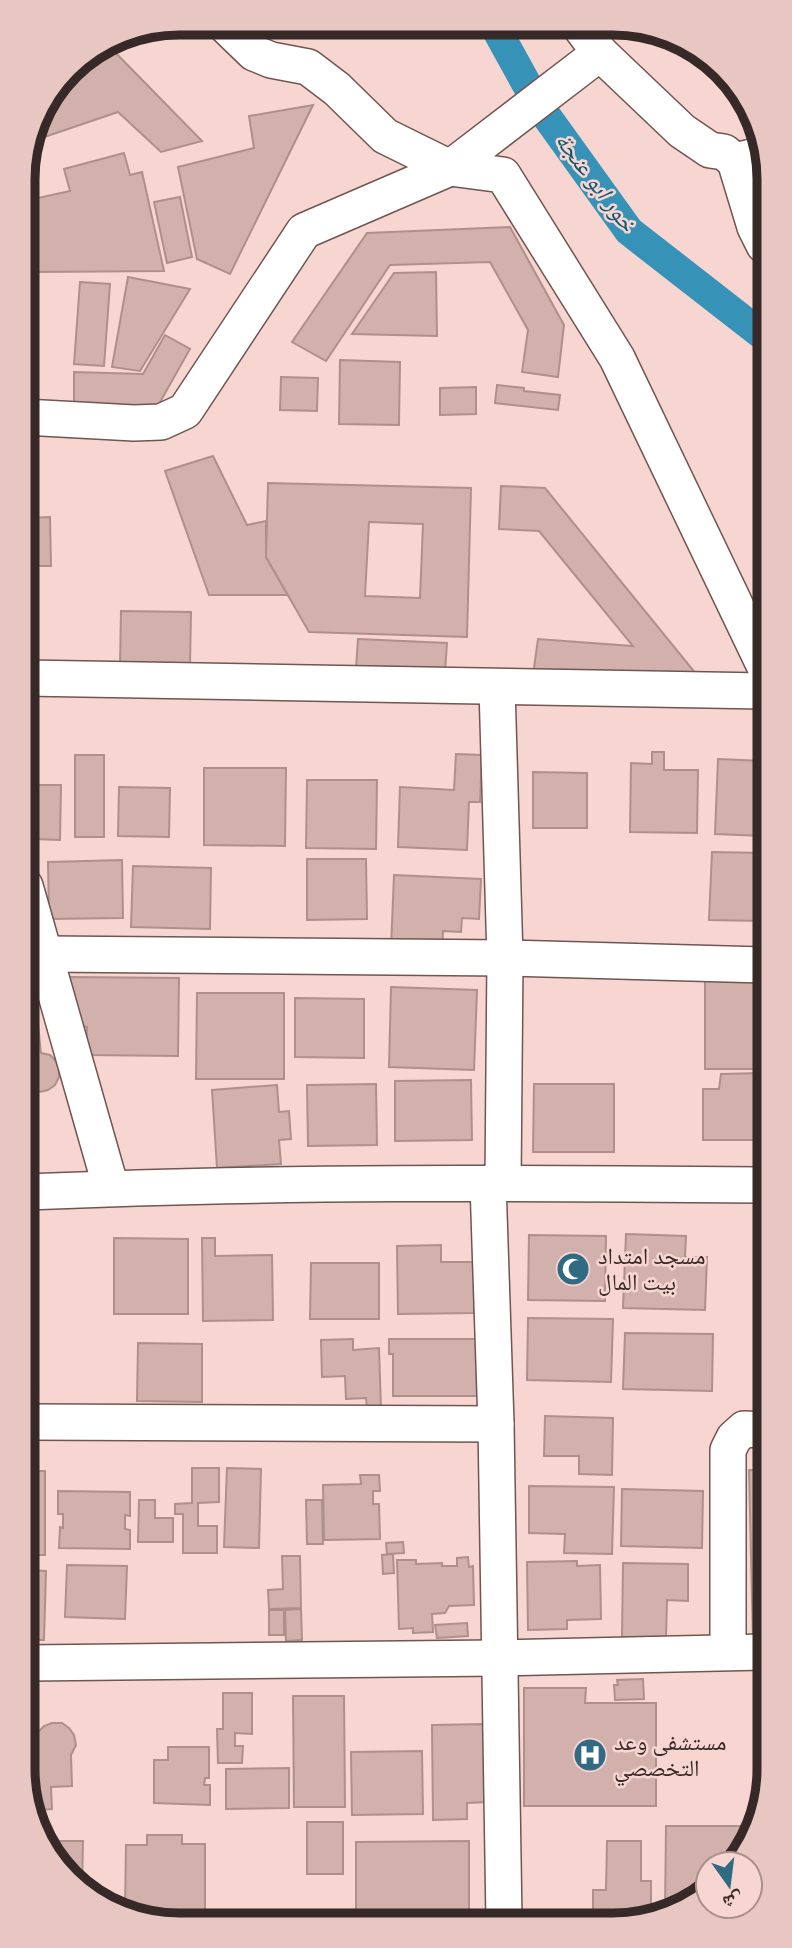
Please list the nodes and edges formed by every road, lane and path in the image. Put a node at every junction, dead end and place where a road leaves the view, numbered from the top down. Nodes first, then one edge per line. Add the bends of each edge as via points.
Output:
1 (235, 35) edge
2 (586, 35) edge
3 (600, 53) junction
4 (750, 158) edge
5 (450, 168) junction
6 (757, 231) edge
7 (35, 418) edge
8 (757, 650) edge
9 (35, 678) edge
10 (497, 688) junction
11 (757, 691) edge
12 (35, 920) edge
13 (45, 954) junction
14 (505, 957) junction
15 (757, 965) edge
16 (496, 1183) junction
17 (757, 1185) edge
18 (111, 1188) junction
19 (35, 1192) edge
20 (35, 1422) edge
21 (496, 1424) junction
22 (757, 1430) edge
23 (728, 1651) junction
24 (757, 1652) edge
25 (498, 1658) junction
26 (35, 1663) edge
27 (504, 1913) edge

1 - 5 street via 254,53 308,67 385,136
2 - 3 street
3 - 4 street via 682,131 710,150
3 - 5 street
4 - 6 street
5 - 7 street via 304,231 185,411 161,422 134,424
5 - 8 street via 503,175 617,358
9 - 10 street
10 - 11 street
10 - 14 street
12 - 13 street
13 - 14 street
13 - 18 street
14 - 15 street
14 - 16 street
16 - 17 street
16 - 18 street
16 - 21 street
18 - 19 street
20 - 21 street
21 - 25 street
22 - 23 street via 744,1429 729,1450
23 - 24 street
23 - 25 street
25 - 26 street
25 - 27 street

